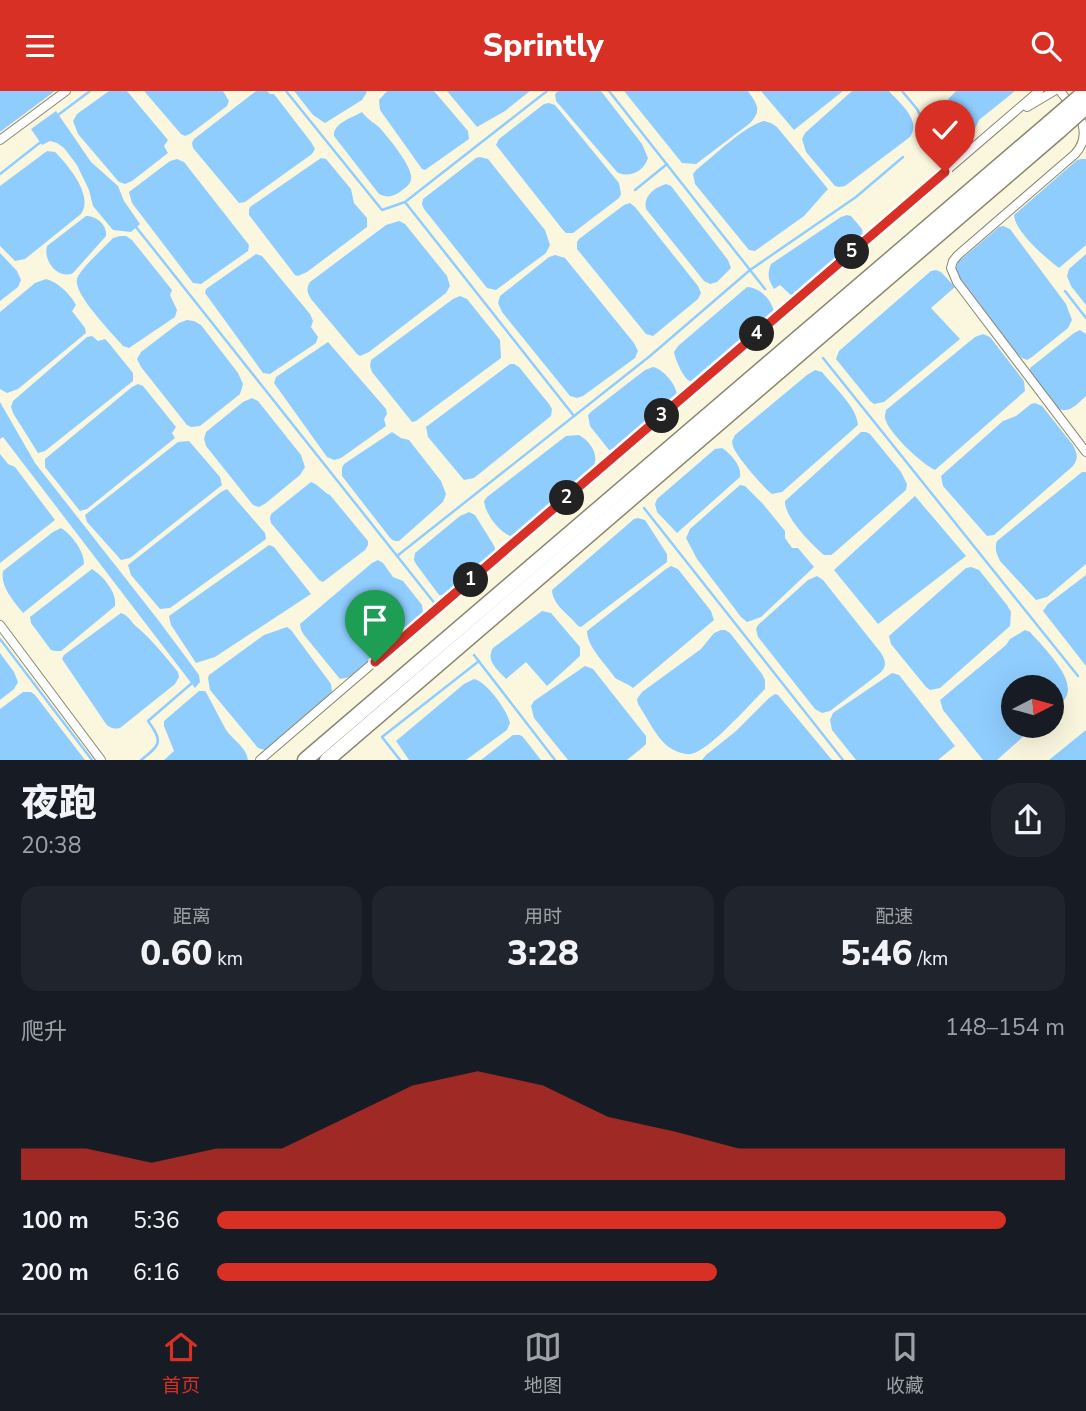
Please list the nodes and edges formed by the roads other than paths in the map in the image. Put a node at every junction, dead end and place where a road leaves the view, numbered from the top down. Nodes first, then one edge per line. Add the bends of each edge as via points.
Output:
1 (65, 91) edge
2 (1039, 91) edge
3 (1054, 91) edge
4 (1060, 91) edge
5 (1086, 91) edge
6 (1082, 110) edge
7 (1009, 117) junction
8 (1086, 124) edge
9 (1054, 127) junction
10 (0, 140) edge
11 (1086, 451) edge
12 (0, 625) edge
13 (101, 760) edge
14 (260, 760) edge
15 (305, 760) edge
16 (327, 760) edge

1 - 10 street
2 - 7 street
3 - 7 street
4 - 6 street
5 - 9 highway, bridge
6 - 8 street
6 - 9 highway, bridge
6 - 11 street via 1084,137 1076,154 958,255 951,268
7 - 14 street
9 - 15 highway
9 - 16 highway
12 - 13 street

